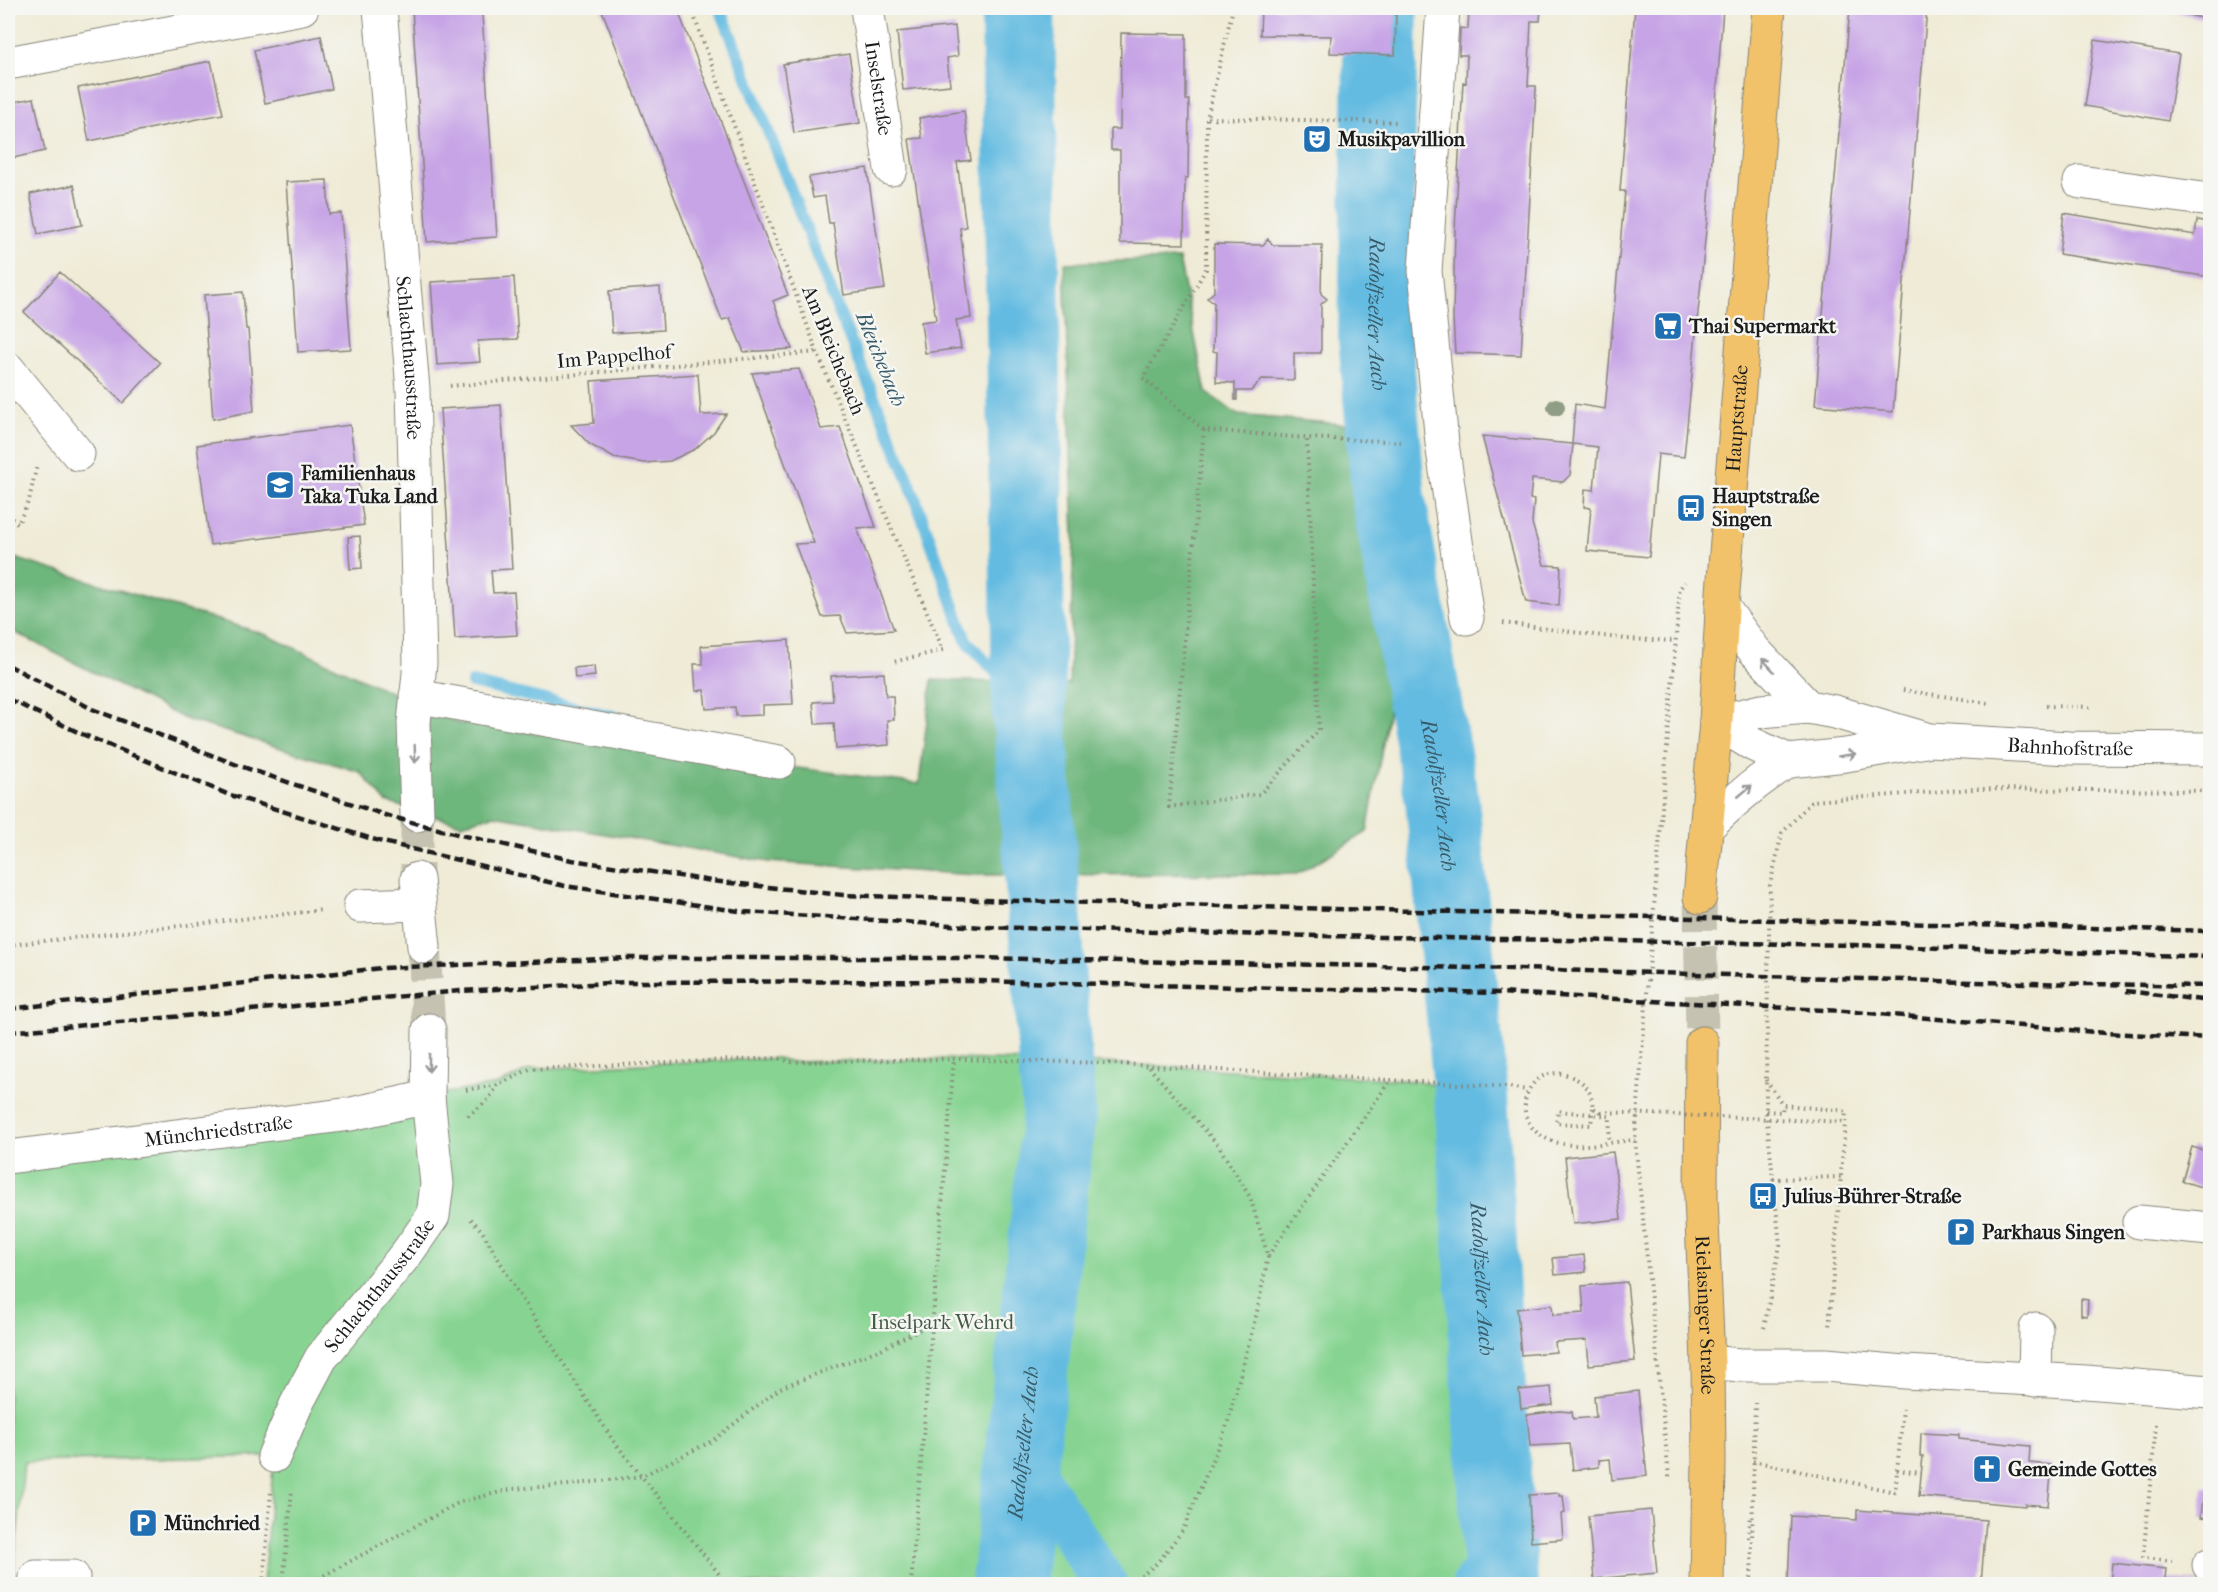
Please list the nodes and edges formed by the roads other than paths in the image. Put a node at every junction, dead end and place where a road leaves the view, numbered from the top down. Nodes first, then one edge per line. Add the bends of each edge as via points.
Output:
1 (302, 8) edge
2 (380, 8) edge
3 (867, 8) edge
4 (1443, 8) edge
5 (1769, 8) edge
6 (8, 63) edge
7 (891, 169) dead end
8 (2080, 182) dead end
9 (2211, 200) edge
10 (8, 369) edge
11 (78, 454) dead end
12 (1722, 606) junction
13 (1467, 618) road end
14 (416, 696) junction
15 (1808, 707) junction
16 (1716, 722) junction
17 (1931, 740) junction
18 (2211, 749) edge
19 (1789, 761) junction
20 (779, 762) dead end
21 (417, 815) tunnel mouth
22 (1706, 828) junction
23 (1700, 897) tunnel mouth
24 (360, 906) road end
25 (424, 947) tunnel mouth
26 (429, 1030) tunnel mouth
27 (1702, 1043) tunnel mouth
28 (428, 1097) junction
29 (8, 1157) edge
30 (2139, 1222) dead end
31 (2211, 1229) edge
32 (2036, 1329) dead end
33 (1708, 1362) junction
34 (2035, 1380) junction
35 (2211, 1392) edge
36 (274, 1456) road end
37 (73, 1577) dead end
38 (35, 1584) edge
39 (1707, 1584) edge

1 - 6 street
2 - 14 street, Schlachthausstraße via 413,389 420,663
3 - 7 street, Inselstraße
4 - 13 street via 1425,271 1450,392 1442,443
5 - 12 main road, Hauptstraße
8 - 9 street
10 - 11 street
15 -> 12 street via 1754,650
12 - 16 main road, Hauptstraße
14 - 20 street
14 -> 21 street, Schlachthausstraße
15 - 16 street, Bahnhofstraße via 1761,711
15 - 17 street, Bahnhofstraße
16 - 19 street
16 - 22 main road
17 - 18 street, Bahnhofstraße via 2068,748
19 -> 17 street, Bahnhofstraße
22 -> 19 street via 1754,784
22 - 23 main road
24 - 25 street via 418,891
26 -> 28 street, Schlachthausstraße
27 - 33 main road, Rielasinger Straße via 1701,1198
28 - 29 street, Münchriedstraße via 351,1114
28 - 36 street, Schlachthausstraße via 437,1184 433,1216 321,1358
30 - 31 street
32 - 34 street
33 - 34 street via 1826,1365
33 - 39 main road, Rielasinger Straße
34 - 35 street
37 - 38 street via 36,1577

